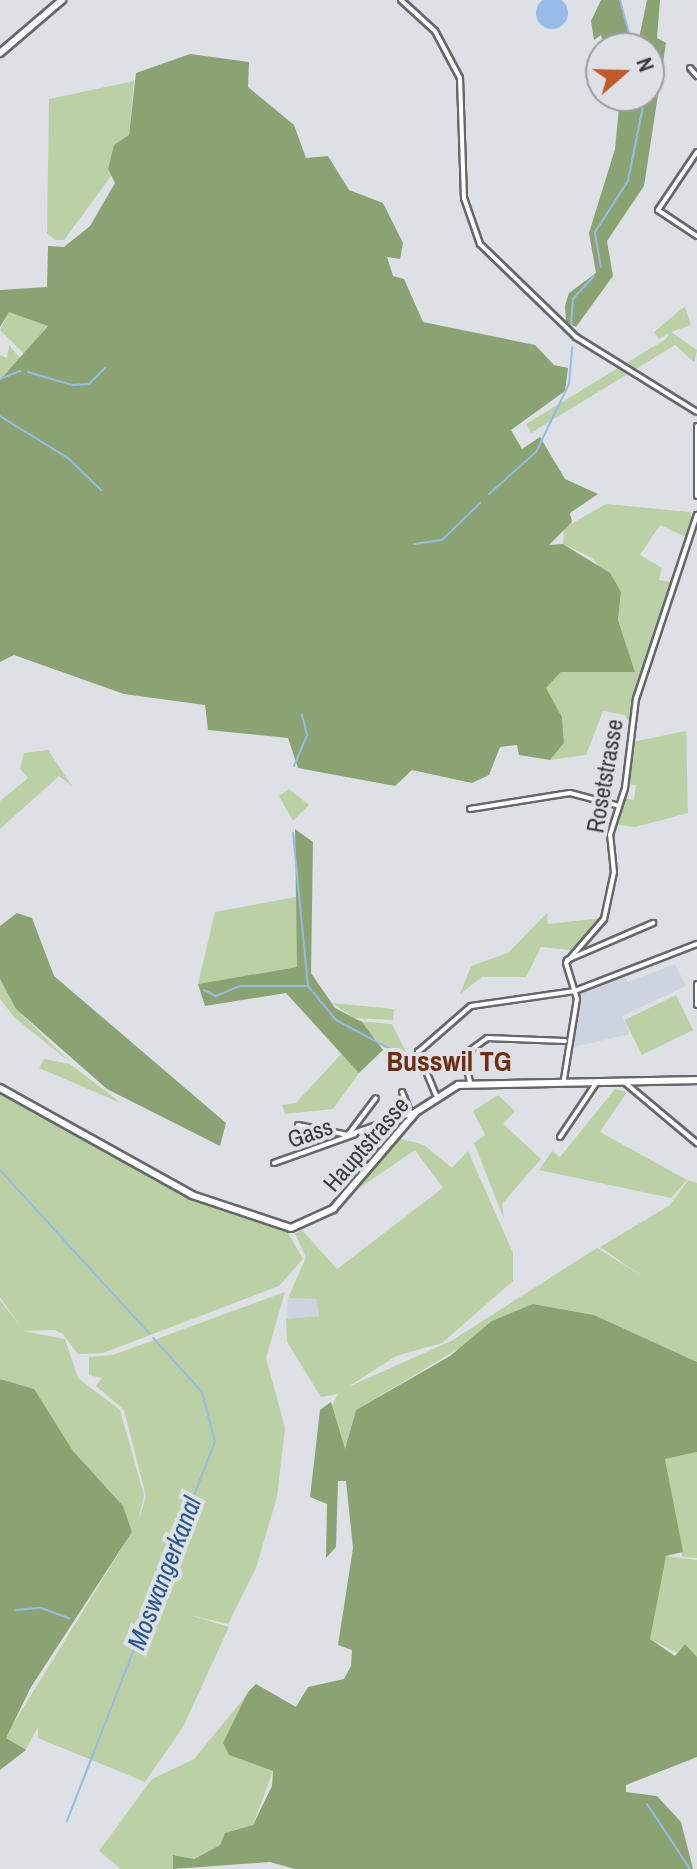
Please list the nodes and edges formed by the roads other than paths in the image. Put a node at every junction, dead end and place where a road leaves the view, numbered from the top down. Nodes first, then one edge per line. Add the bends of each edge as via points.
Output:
1 (62, 0) edge
2 (401, 0) edge
3 (0, 53) edge
4 (690, 68) dead end
5 (697, 76) edge
6 (697, 152) edge
7 (697, 236) edge
8 (697, 412) edge
9 (697, 426) edge
10 (697, 496) edge
11 (697, 515) edge
12 (616, 805) junction
13 (470, 809) dead end
14 (653, 923) dead end
15 (697, 944) edge
16 (567, 960) junction
17 (697, 984) edge
18 (575, 991) junction
19 (697, 1005) edge
20 (565, 1041) junction
21 (564, 1079) junction
22 (597, 1080) junction
23 (623, 1080) junction
24 (697, 1080) edge
25 (470, 1082) junction
26 (0, 1088) edge
27 (402, 1092) dead end
28 (436, 1095) junction
29 (376, 1098) dead end
30 (413, 1112) junction
31 (298, 1125) dead end
32 (355, 1134) junction
33 (348, 1135) junction
34 (560, 1137) dead end
35 (697, 1143) edge
36 (274, 1163) dead end

1 - 3 street
2 - 8 street via 435,31 460,78 464,198 480,244 576,337
4 - 5 street
6 - 7 street via 658,210
9 - 10 street
11 - 12 street, Rosetstrasse via 636,699
12 - 13 street via 570,793
12 - 16 street, Rosetstrasse via 604,919
14 - 16 street
15 - 18 street
16 - 18 street
17 - 19 street
18 - 20 street
18 - 28 street via 471,1006 418,1052
20 - 21 street
20 - 25 street via 489,1037 464,1055
21 - 22 street, Hauptstrasse
21 - 25 street, Hauptstrasse
22 - 23 street, Hauptstrasse
22 - 34 street
23 - 24 street, Hauptstrasse
23 - 35 street
25 - 28 street, Hauptstrasse
26 - 30 street, Hauptstrasse via 192,1195 284,1228 311,1224 342,1201
27 - 30 street
28 - 30 street, Hauptstrasse
29 - 33 street
30 - 32 street
31 - 33 street
32 - 33 street
32 - 36 street, Gass

